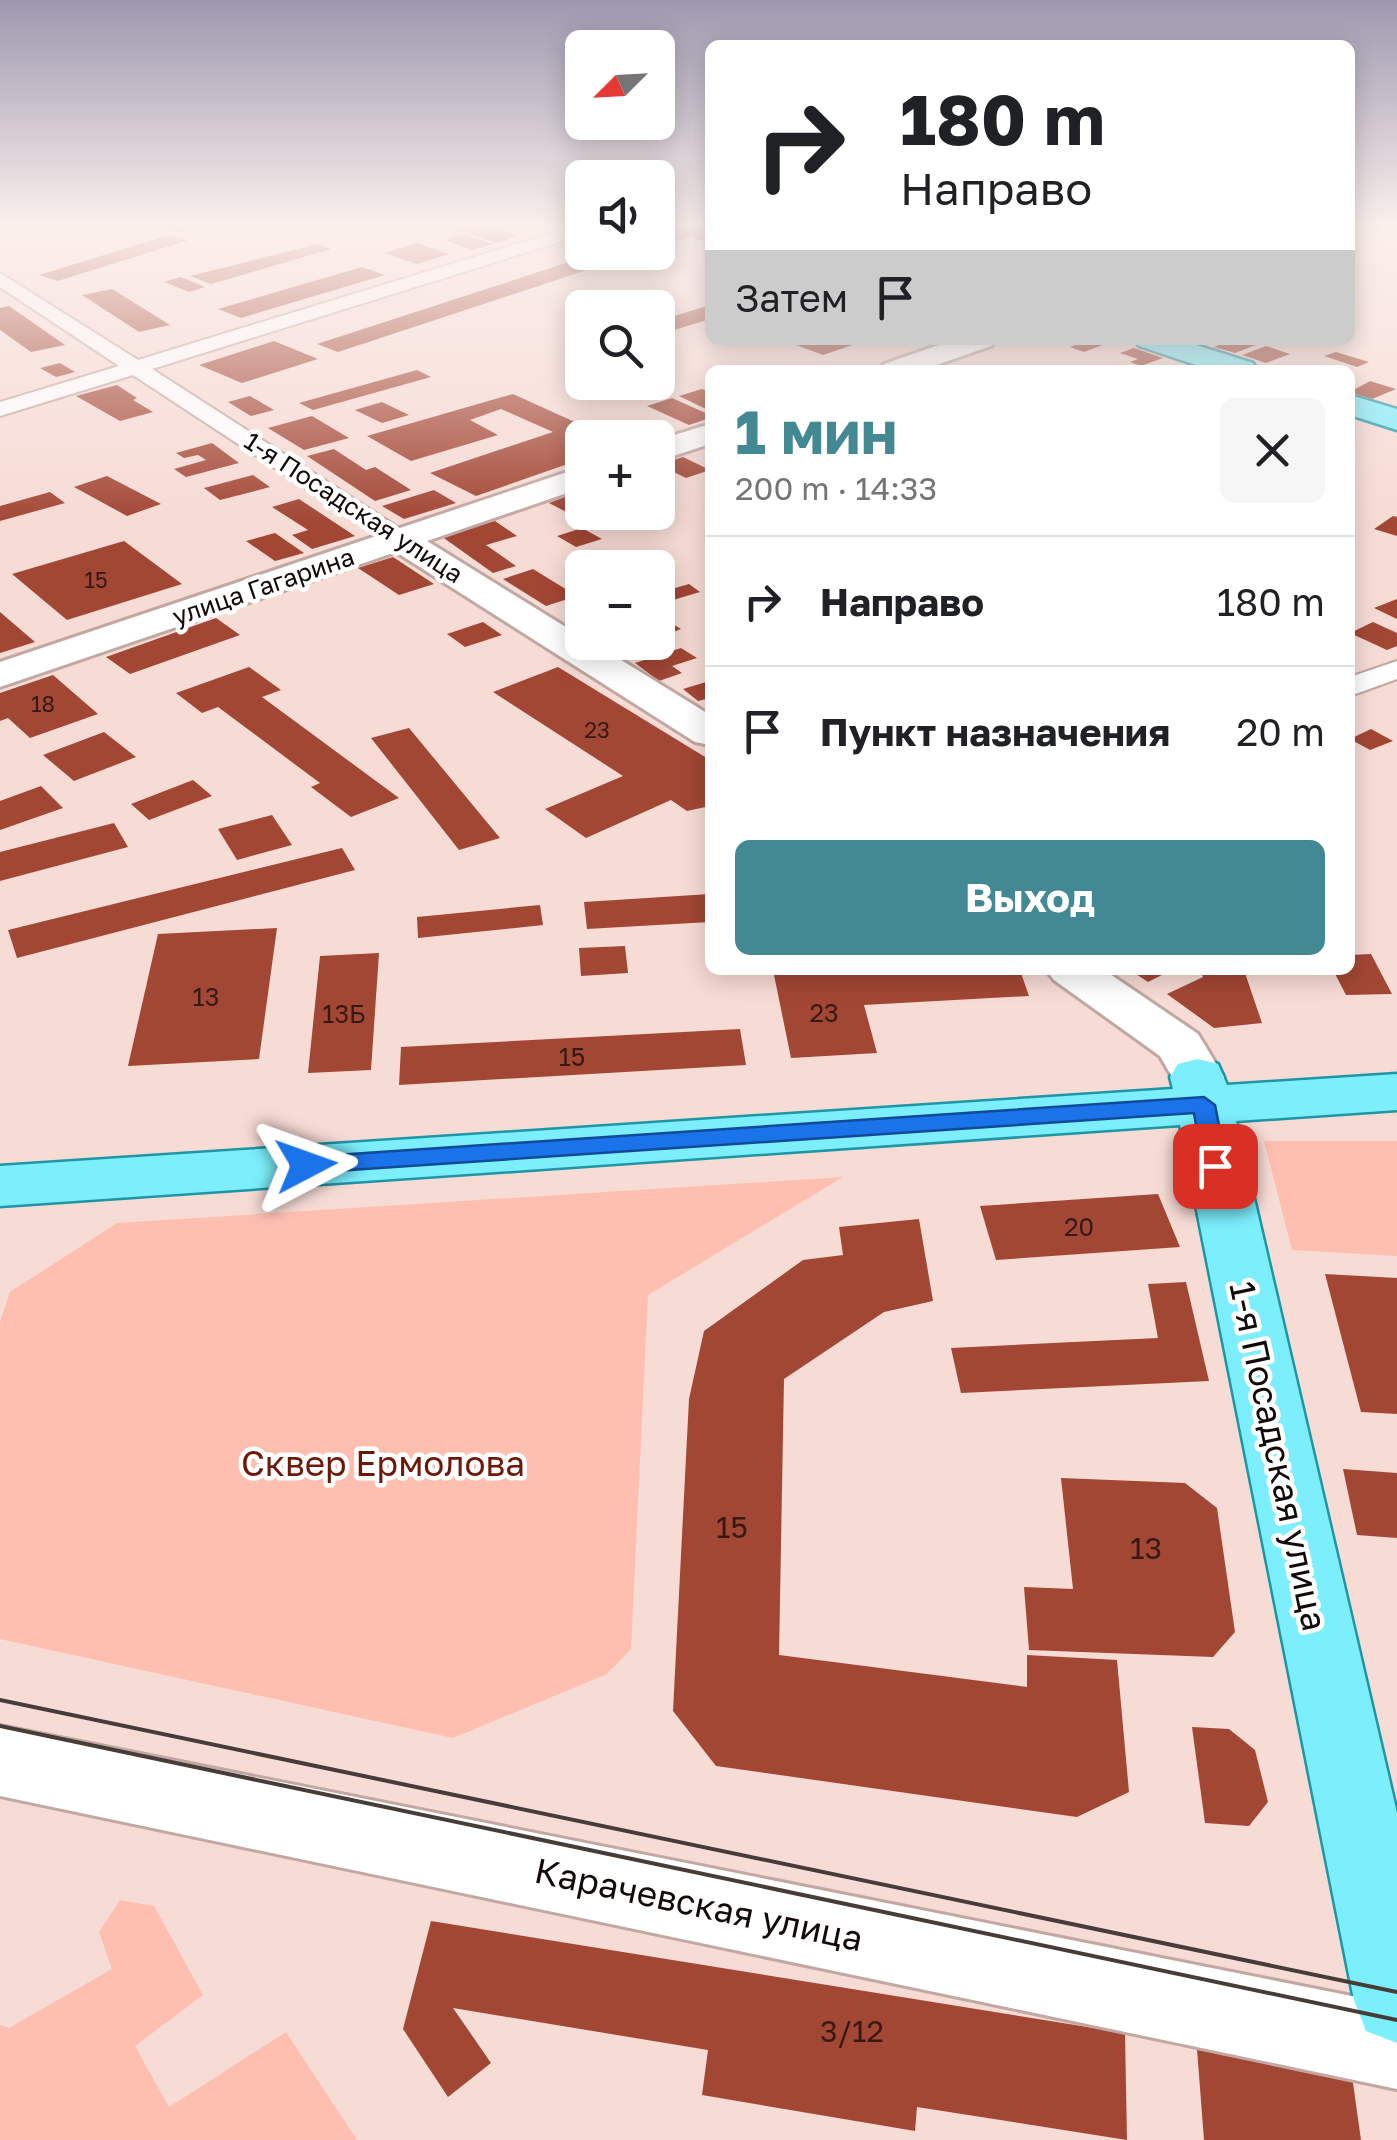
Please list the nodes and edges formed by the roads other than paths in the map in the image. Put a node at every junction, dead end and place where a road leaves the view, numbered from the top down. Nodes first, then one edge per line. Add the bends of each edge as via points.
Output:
1 (69, 323) edge
2 (276, 323) edge
3 (966, 345) edge
4 (1165, 345) edge
5 (908, 365) edge
6 (1227, 365) edge
7 (136, 366) junction
8 (1355, 407) edge
9 (0, 409) edge
10 (1397, 420) edge
11 (705, 435) edge
12 (675, 445) edge
13 (565, 483) edge
14 (401, 540) junction
15 (1397, 668) edge
16 (0, 675) edge
17 (1355, 685) edge
18 (705, 730) edge
19 (1079, 975) edge
20 (1397, 1064) edge
21 (1201, 1091) junction
22 (1397, 1092) edge
23 (0, 1154) edge
24 (0, 1186) edge
25 (0, 1761) edge
26 (1397, 2000) edge
27 (1397, 2047) edge

1 - 7 street, 1-я Посадская улица
2 - 7 street
3 - 5 street
4 - 6 main road
7 - 9 street
7 - 14 street, 1-я Посадская улица
8 - 10 main road
11 - 12 street
13 - 14 street, улица Гагарина
14 - 16 street, улица Гагарина
14 - 18 street, 1-я Посадская улица
15 - 17 street
19 - 21 street, 1-я Посадская улица via 1180,1046
20 - 21 main road
21 - 22 main road
21 - 23 main road
21 - 24 main road
21 - 26 main road, 1-я Посадская улица
25 - 27 street, Карачевская улица

